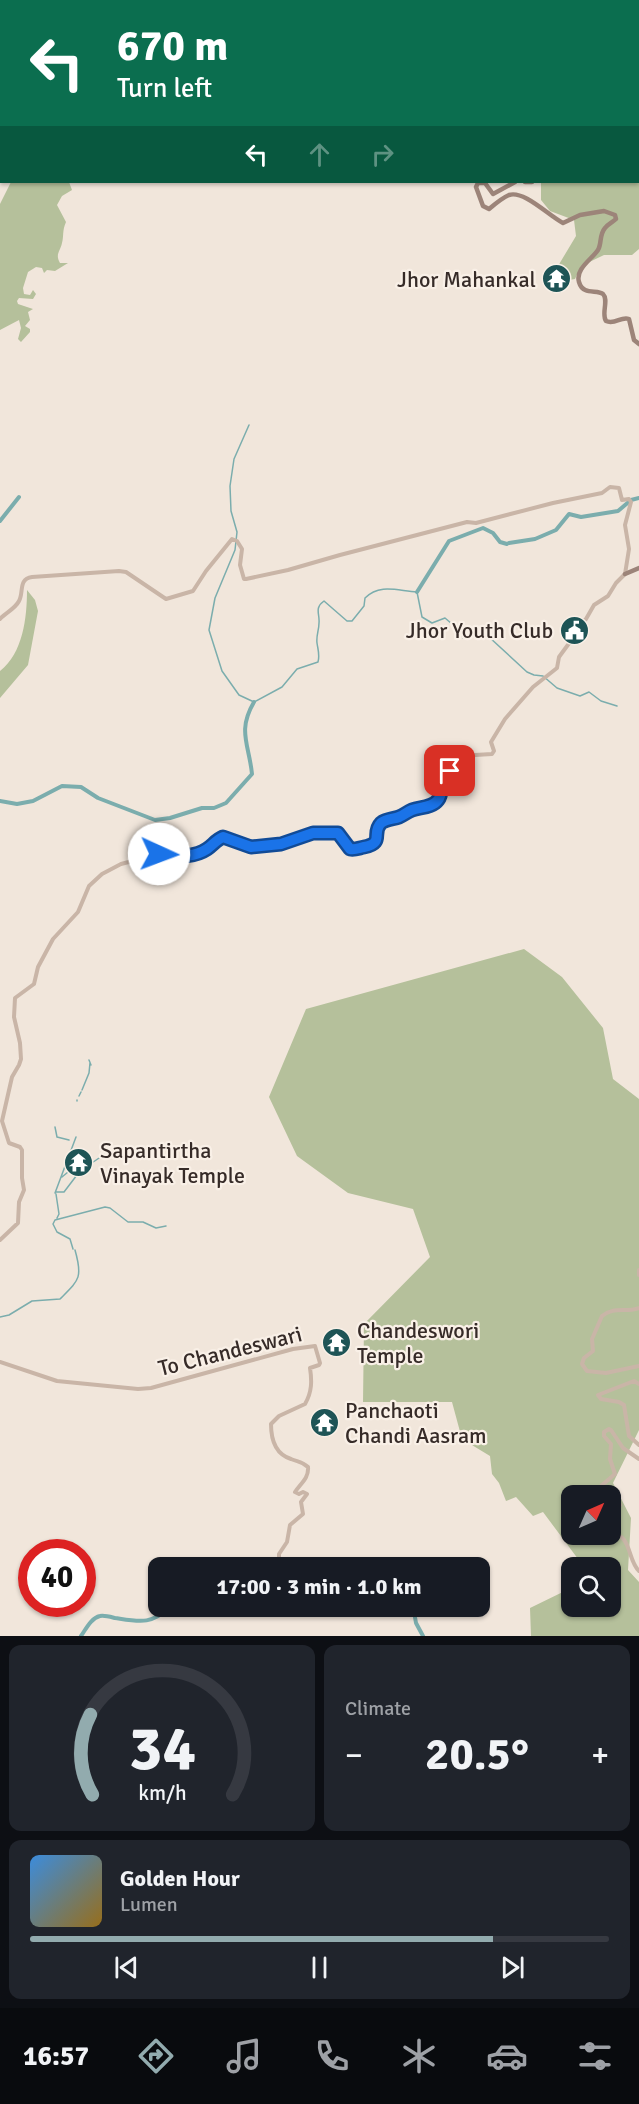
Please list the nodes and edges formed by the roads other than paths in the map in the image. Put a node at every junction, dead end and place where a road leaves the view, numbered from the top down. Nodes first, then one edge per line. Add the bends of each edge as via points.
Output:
1 (478, 183) edge
2 (485, 183) edge
3 (513, 183) edge
4 (639, 344) edge
5 (639, 568) edge
6 (625, 574) junction
7 (0, 619) edge
8 (0, 1240) edge
9 (639, 1270) edge
10 (639, 1275) edge
11 (639, 1308) edge
12 (0, 1362) edge
13 (639, 1366) edge
14 (639, 1384) edge
15 (639, 1445) edge
16 (639, 1460) edge
17 (602, 1485) edge
18 (621, 1537) edge
19 (279, 1557) edge
20 (639, 1571) edge

1 - 4 main road via 476,188 483,206 489,209 515,194 563,223 580,215 611,212 616,216 604,229 598,250 579,275 579,284 589,292 603,295 606,321 629,319 634,340
2 - 3 main road via 493,194
5 - 6 main road
6 - 7 street via 629,549 625,525 630,500 622,500 619,488 610,487 602,493 467,522 246,579 240,565 241,546 232,539 193,591 166,599 125,572 27,578 19,601
6 - 8 street via 577,628 559,657 557,668 533,687 505,719 492,742 494,752 466,757 458,768 445,774 437,802 382,822 373,845 350,849 338,833 313,833 281,844 251,847 223,837 195,854 159,854 120,864 91,884 78,912 51,943 34,984 15,998 21,1062 12,1077 2,1124 9,1143 22,1150 24,1190 18,1223
9 - 10 street
11 - 13 street via 616,1309 602,1316 592,1339 592,1351 582,1364 587,1371 601,1373
12 - 19 street, To Chandeswari via 57,1381 138,1389 315,1346 320,1363 310,1368 308,1400 271,1424 272,1440 278,1450 308,1467 296,1492 307,1494 301,1502 303,1514 290,1525
14 - 15 street via 634,1381 598,1395 624,1405 629,1436
16 - 17 street via 623,1448 609,1429 604,1432 611,1443 610,1459 615,1474
18 - 20 street

